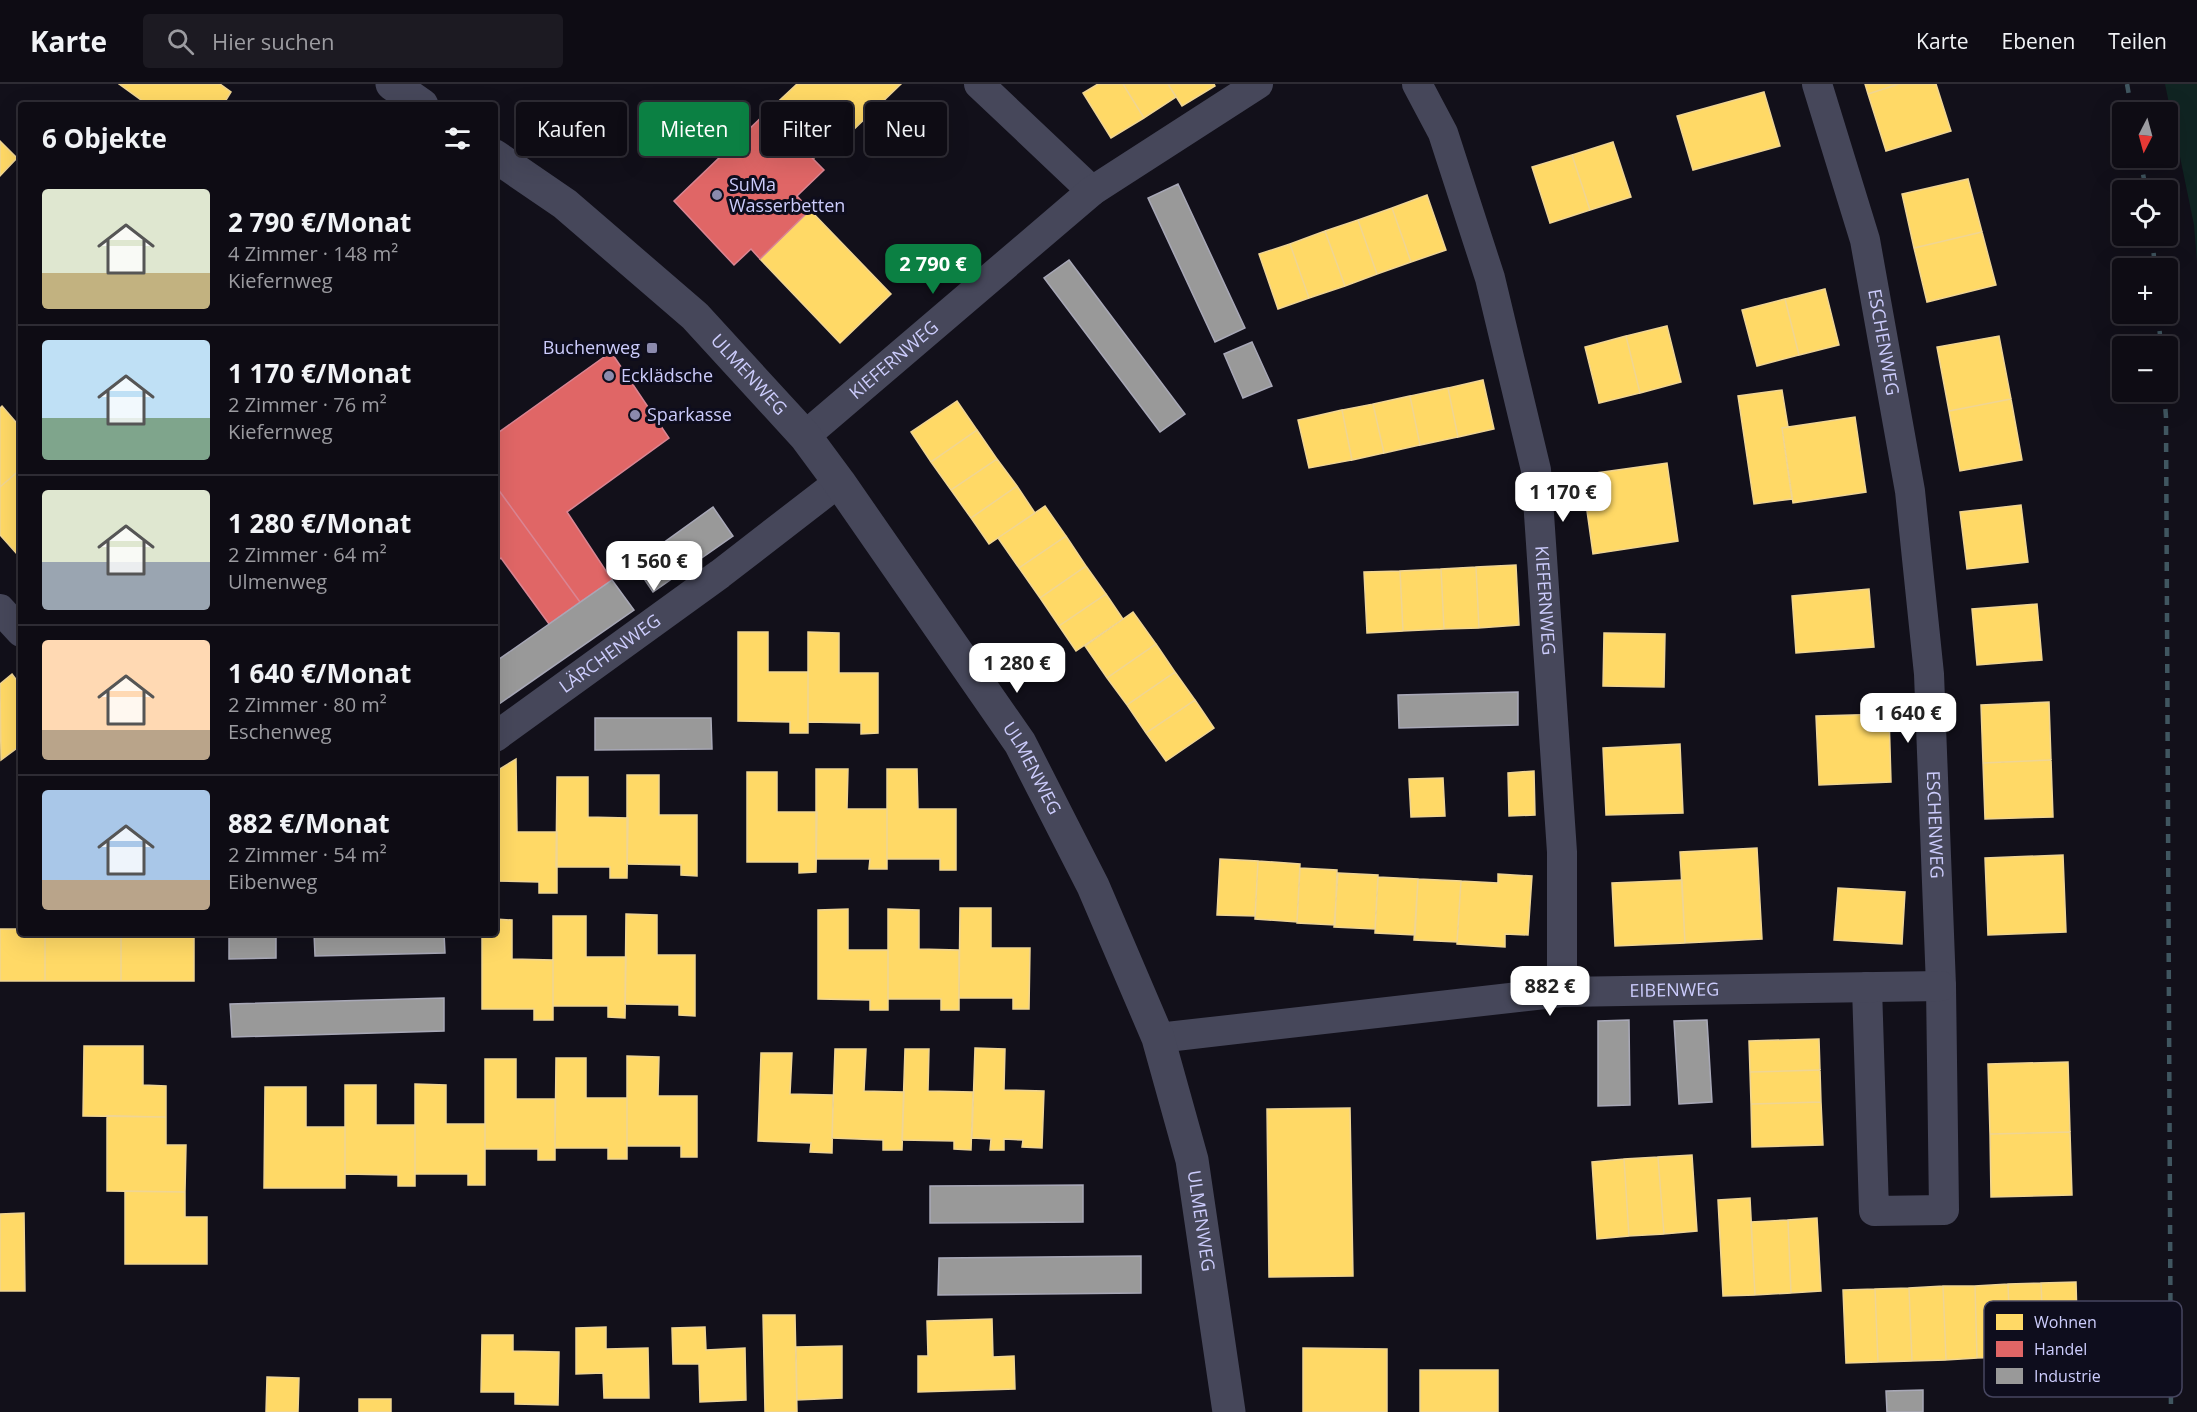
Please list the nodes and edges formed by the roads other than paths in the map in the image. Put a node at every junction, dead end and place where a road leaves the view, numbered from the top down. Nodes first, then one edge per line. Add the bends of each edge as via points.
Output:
1 (392, 84) edge
2 (979, 84) edge
3 (1258, 84) edge
4 (1417, 84) edge
5 (1817, 84) edge
6 (418, 102) edge
7 (498, 158) edge
8 (1092, 191) junction
9 (805, 436) junction
10 (839, 482) junction
11 (0, 609) edge
12 (18, 629) edge
13 (498, 735) edge
14 (1941, 986) junction
15 (1867, 987) junction
16 (1562, 992) junction
17 (1158, 1038) junction
18 (1229, 1412) edge

1 - 6 street
2 - 8 street
3 - 8 street, KIEFERNWEG
4 - 16 street, KIEFERNWEG via 1443,133 1490,278 1536,470 1562,852
5 - 14 street, ESCHENWEG via 1865,240 1910,491 1929,674
7 - 9 street, ULMENWEG via 566,204 695,316
8 - 9 street, KIEFERNWEG
9 - 10 street, ULMENWEG
10 - 13 street, LÄRCHENWEG via 720,574
10 - 17 street, ULMENWEG via 1020,743 1093,886
11 - 12 street
14 - 15 street, EIBENWEG
14 - 15 street, ESCHENWEG via 1944,1210 1874,1211
15 - 16 street, EIBENWEG
16 - 17 street, EIBENWEG
17 - 18 street, ULMENWEG via 1192,1160

